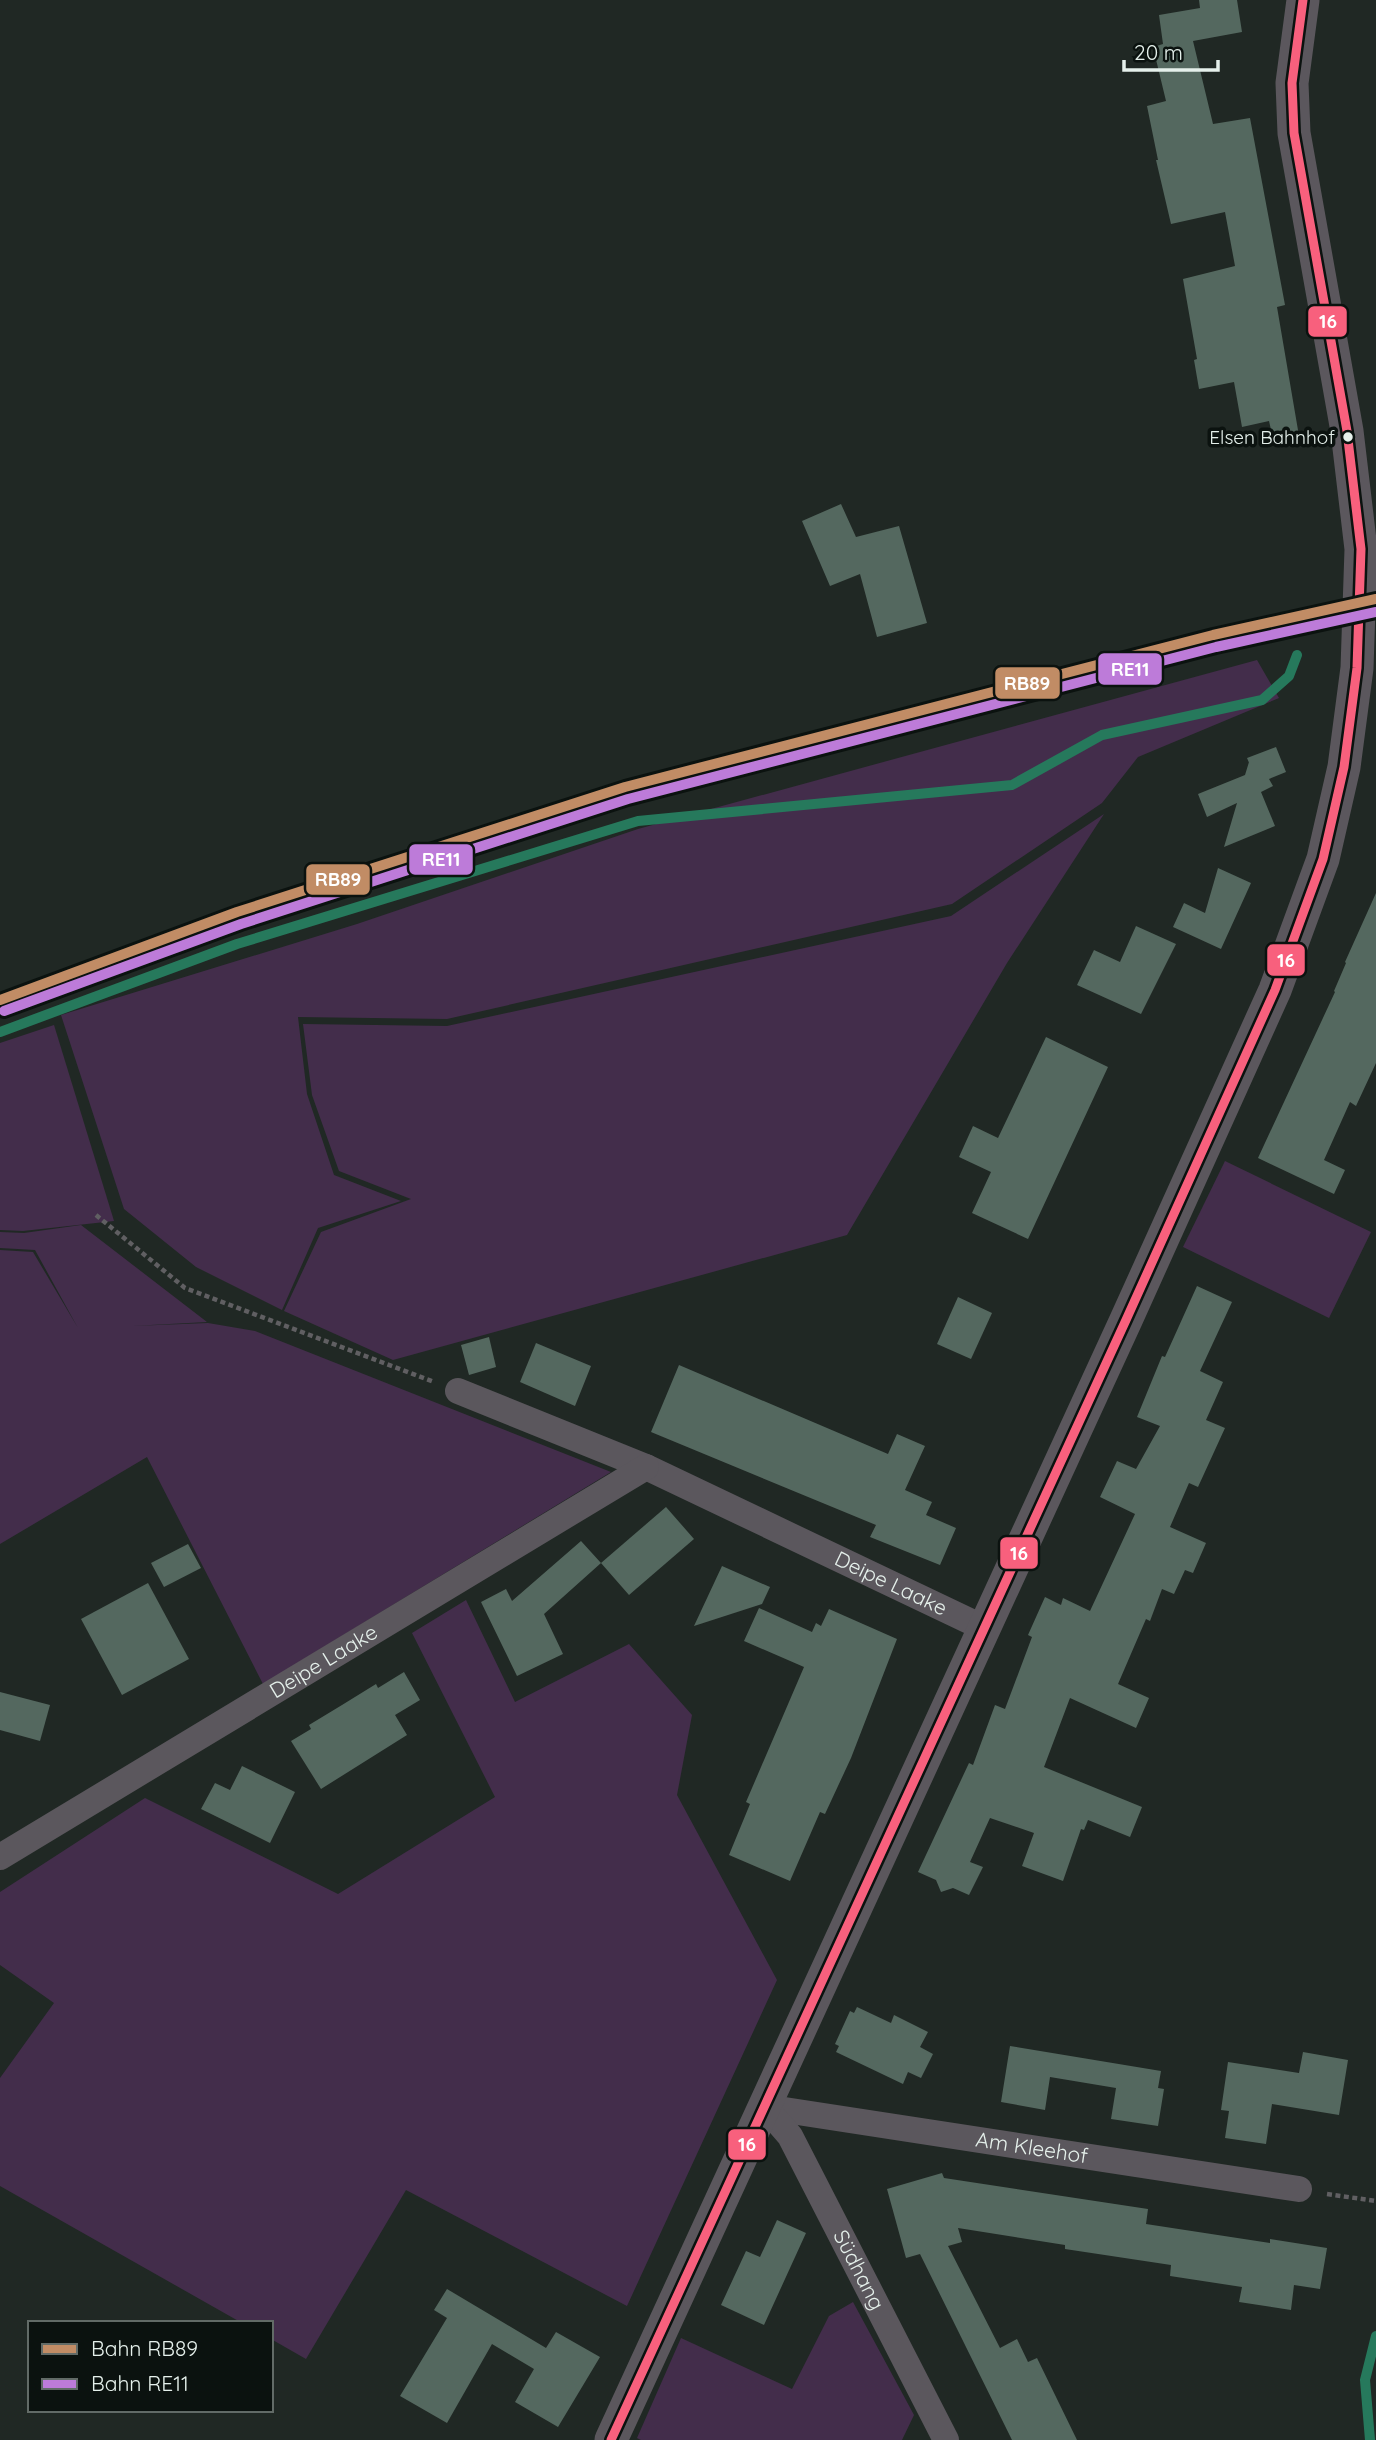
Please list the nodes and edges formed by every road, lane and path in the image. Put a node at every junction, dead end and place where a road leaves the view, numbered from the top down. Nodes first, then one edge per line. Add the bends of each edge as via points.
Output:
1 (1303, 0) edge
2 (1367, 664) edge
3 (96, 1215) dead end
4 (458, 1391) joint
5 (646, 1468) junction
6 (984, 1628) junction
7 (0, 1857) edge
8 (765, 2107) junction
9 (1298, 2189) joint
10 (1376, 2201) edge
11 (611, 2440) edge
12 (946, 2440) edge

1 - 2 street via 1293,83 1294,133 1357,500
2 - 6 street via 1323,859 1275,990
3 - 4 path via 185,1288
4 - 5 street, Deipe Laake
5 - 6 street, Deipe Laake
5 - 7 street, Deipe Laake
6 - 8 street
8 - 9 street, Am Kleehof
8 - 11 street
8 - 12 street, Südhang via 790,2136
9 - 10 path

